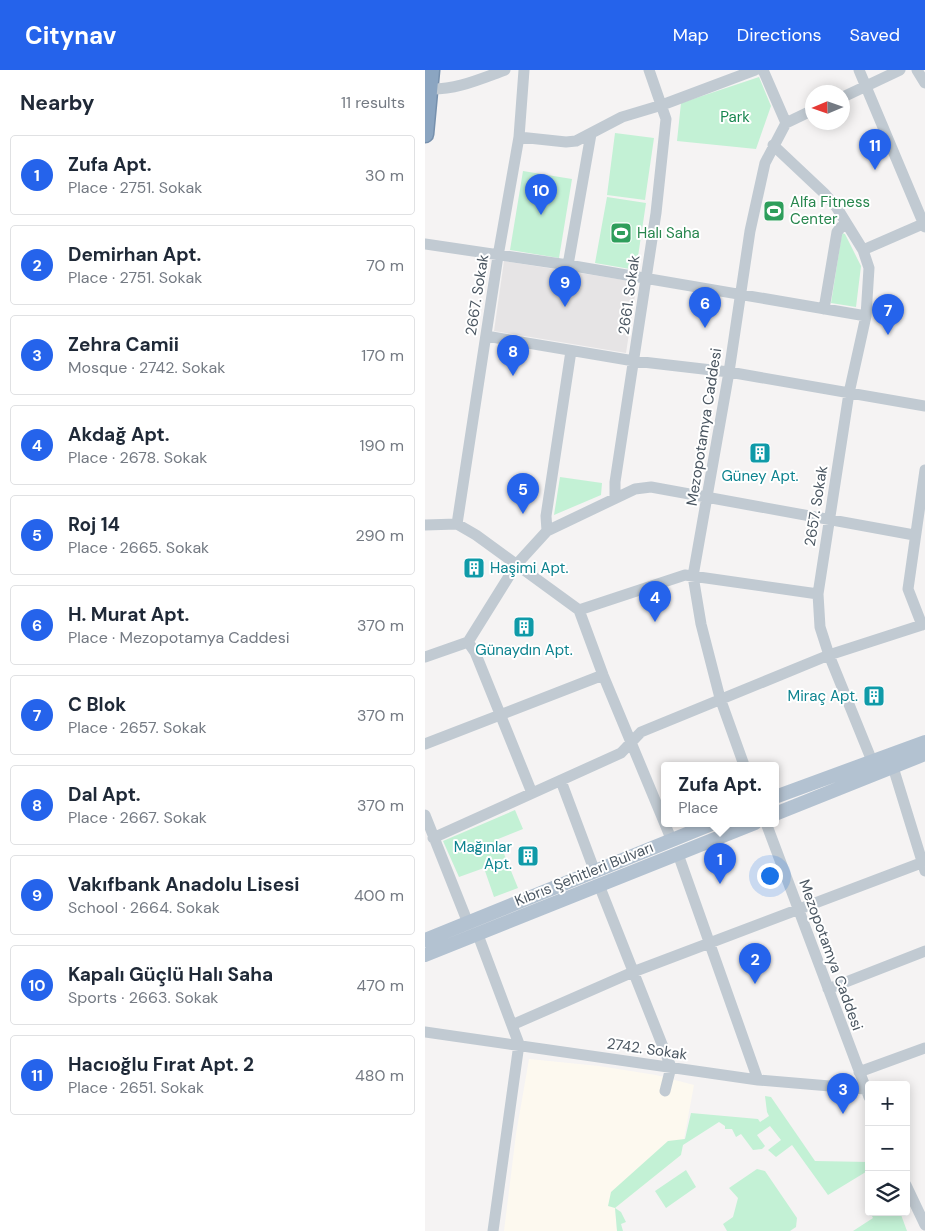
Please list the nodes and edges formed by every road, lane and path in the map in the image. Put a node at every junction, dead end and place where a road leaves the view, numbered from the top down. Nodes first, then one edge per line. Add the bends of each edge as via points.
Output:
1 (431, 70) edge
2 (505, 70) edge
3 (524, 70) edge
4 (649, 70) edge
5 (755, 70) edge
6 (763, 70) edge
7 (859, 70) edge
8 (900, 70) edge
9 (917, 70) edge
10 (925, 83) edge
11 (865, 87) junction
12 (429, 89) junction
13 (850, 94) edge
14 (662, 105) junction
15 (805, 114) edge
16 (786, 122) junction
17 (425, 134) edge
18 (591, 134) junction
19 (519, 137) junction
20 (773, 146) junction
21 (924, 224) edge
22 (847, 225) junction
23 (425, 244) edge
24 (863, 250) junction
25 (498, 256) junction
26 (568, 265) junction
27 (646, 278) junction
28 (741, 294) junction
29 (824, 309) junction
30 (866, 316) junction
31 (486, 336) junction
32 (571, 351) junction
33 (634, 361) junction
34 (729, 372) junction
35 (849, 393) junction
36 (925, 406) edge
37 (925, 470) edge
38 (615, 496) junction
39 (708, 498) junction
40 (829, 518) junction
41 (457, 524) junction
42 (425, 525) edge
43 (547, 531) junction
44 (914, 535) junction
45 (516, 565) junction
46 (693, 576) junction
47 (818, 594) junction
48 (579, 610) junction
49 (924, 624) edge
50 (468, 642) junction
51 (829, 655) junction
52 (425, 657) edge
53 (603, 675) junction
54 (720, 698) junction
55 (501, 714) junction
56 (925, 742) edge
57 (630, 743) junction
58 (425, 744) edge
59 (925, 754) edge
60 (872, 761) junction
61 (743, 762) edge
62 (893, 767) junction
63 (561, 781) junction
64 (532, 793) junction
65 (779, 796) edge
66 (779, 812) edge
67 (425, 816) edge
68 (661, 817) edge
69 (665, 827) edge
70 (704, 827) edge
71 (745, 827) edge
72 (768, 827) edge
73 (433, 838) junction
74 (671, 841) junction
75 (678, 854) junction
76 (923, 867) edge
77 (597, 878) junction
78 (799, 910) junction
79 (468, 923) junction
80 (479, 935) junction
81 (427, 939) edge
82 (708, 944) junction
83 (925, 951) edge
84 (425, 955) edge
85 (633, 972) junction
86 (827, 989) junction
87 (512, 1025) junction
88 (425, 1032) edge
89 (519, 1044) junction
90 (925, 1048) edge
91 (671, 1067) junction
92 (859, 1072) junction
93 (758, 1080) junction
94 (865, 1088) edge
95 (665, 1091) dead end
96 (865, 1093) edge
97 (910, 1193) edge
98 (925, 1225) edge
99 (493, 1231) edge

1 - 12 highway
2 - 12 street via 452,88
3 - 19 street, 2667. Sokak
4 - 14 street, 2661. Sokak
5 - 14 street
6 - 16 street
7 - 11 street
8 - 11 street
9 - 10 street
11 - 13 street
11 - 21 street
12 - 17 highway
14 - 18 street via 622,117
14 - 27 street, 2661. Sokak via 666,119 664,142
15 - 16 street
16 - 20 street, Mezopotamya Caddesi
18 - 19 street via 566,142
18 - 26 street
19 - 25 street, 2667. Sokak
20 - 22 street, 2657. Sokak via 825,194
20 - 28 street, Mezopotamya Caddesi via 763,173 750,231
21 - 24 street
22 - 24 street, 2657. Sokak
22 - 29 street via 841,226 837,232
23 - 25 street
24 - 30 street, 2657. Sokak via 869,268
25 - 26 street
25 - 31 street, 2667. Sokak
26 - 27 street
27 - 28 street
27 - 33 street, 2661. Sokak
28 - 29 street
28 - 34 street, Mezopotamya Caddesi
29 - 30 street
30 - 35 street, 2657. Sokak
31 - 32 street
31 - 41 street, 2667. Sokak
32 - 33 street
32 - 43 street via 546,516
33 - 34 street
33 - 38 street, 2661. Sokak
34 - 35 street
34 - 39 street, Mezopotamya Caddesi
35 - 36 street
35 - 40 street, 2657. Sokak
37 - 44 street
38 - 39 street via 651,487
38 - 43 street
39 - 40 street
39 - 46 street, Mezopotamya Caddesi
40 - 44 street
40 - 47 street, 2657. Sokak
41 - 42 street
41 - 45 street
43 - 45 street
44 - 49 street via 909,590
45 - 48 street
45 - 50 street
46 - 47 street
46 - 48 street via 676,577
46 - 54 street, Mezopotamya Caddesi via 701,624
47 - 51 street, 2657. Sokak via 820,627
48 - 53 street
49 - 51 street
50 - 52 street
50 - 55 street
51 - 54 street
51 - 60 street, 2657. Sokak
53 - 55 street
53 - 57 street
54 - 57 street via 641,732
54 - 61 street, Mezopotamya Caddesi
55 - 58 street
55 - 64 street
56 - 60 main road
57 - 63 street via 621,752
57 - 68 street
59 - 62 main road
60 - 65 main road
62 - 66 main road
62 - 76 street
63 - 64 street
63 - 77 street
64 - 73 street
67 - 73 street
69 - 74 street
70 - 74 main road, Kıbrıs Şehitleri Bulvarı
71 - 75 main road, Kıbrıs Şehitleri Bulvarı
72 - 78 street, Mezopotamya Caddesi
73 - 79 street
74 - 77 main road, Kıbrıs Şehitleri Bulvarı
75 - 77 main road, Kıbrıs Şehitleri Bulvarı
75 - 82 street
76 - 78 street
77 - 79 main road, Kıbrıs Şehitleri Bulvarı
77 - 80 main road, Kıbrıs Şehitleri Bulvarı
77 - 85 street
78 - 82 street
78 - 86 street, Mezopotamya Caddesi
79 - 81 main road, Kıbrıs Şehitleri Bulvarı
80 - 84 main road, Kıbrıs Şehitleri Bulvarı
80 - 87 street
82 - 85 street
82 - 93 street
83 - 86 street
85 - 87 street
85 - 91 street
86 - 92 street, Mezopotamya Caddesi
87 - 89 street
88 - 89 street, 2742. Sokak
89 - 91 street, 2742. Sokak
89 - 99 street
90 - 92 street
91 - 93 street, 2742. Sokak
91 - 95 street
92 - 94 street, Mezopotamya Caddesi
93 - 96 street, 2742. Sokak
97 - 98 street

